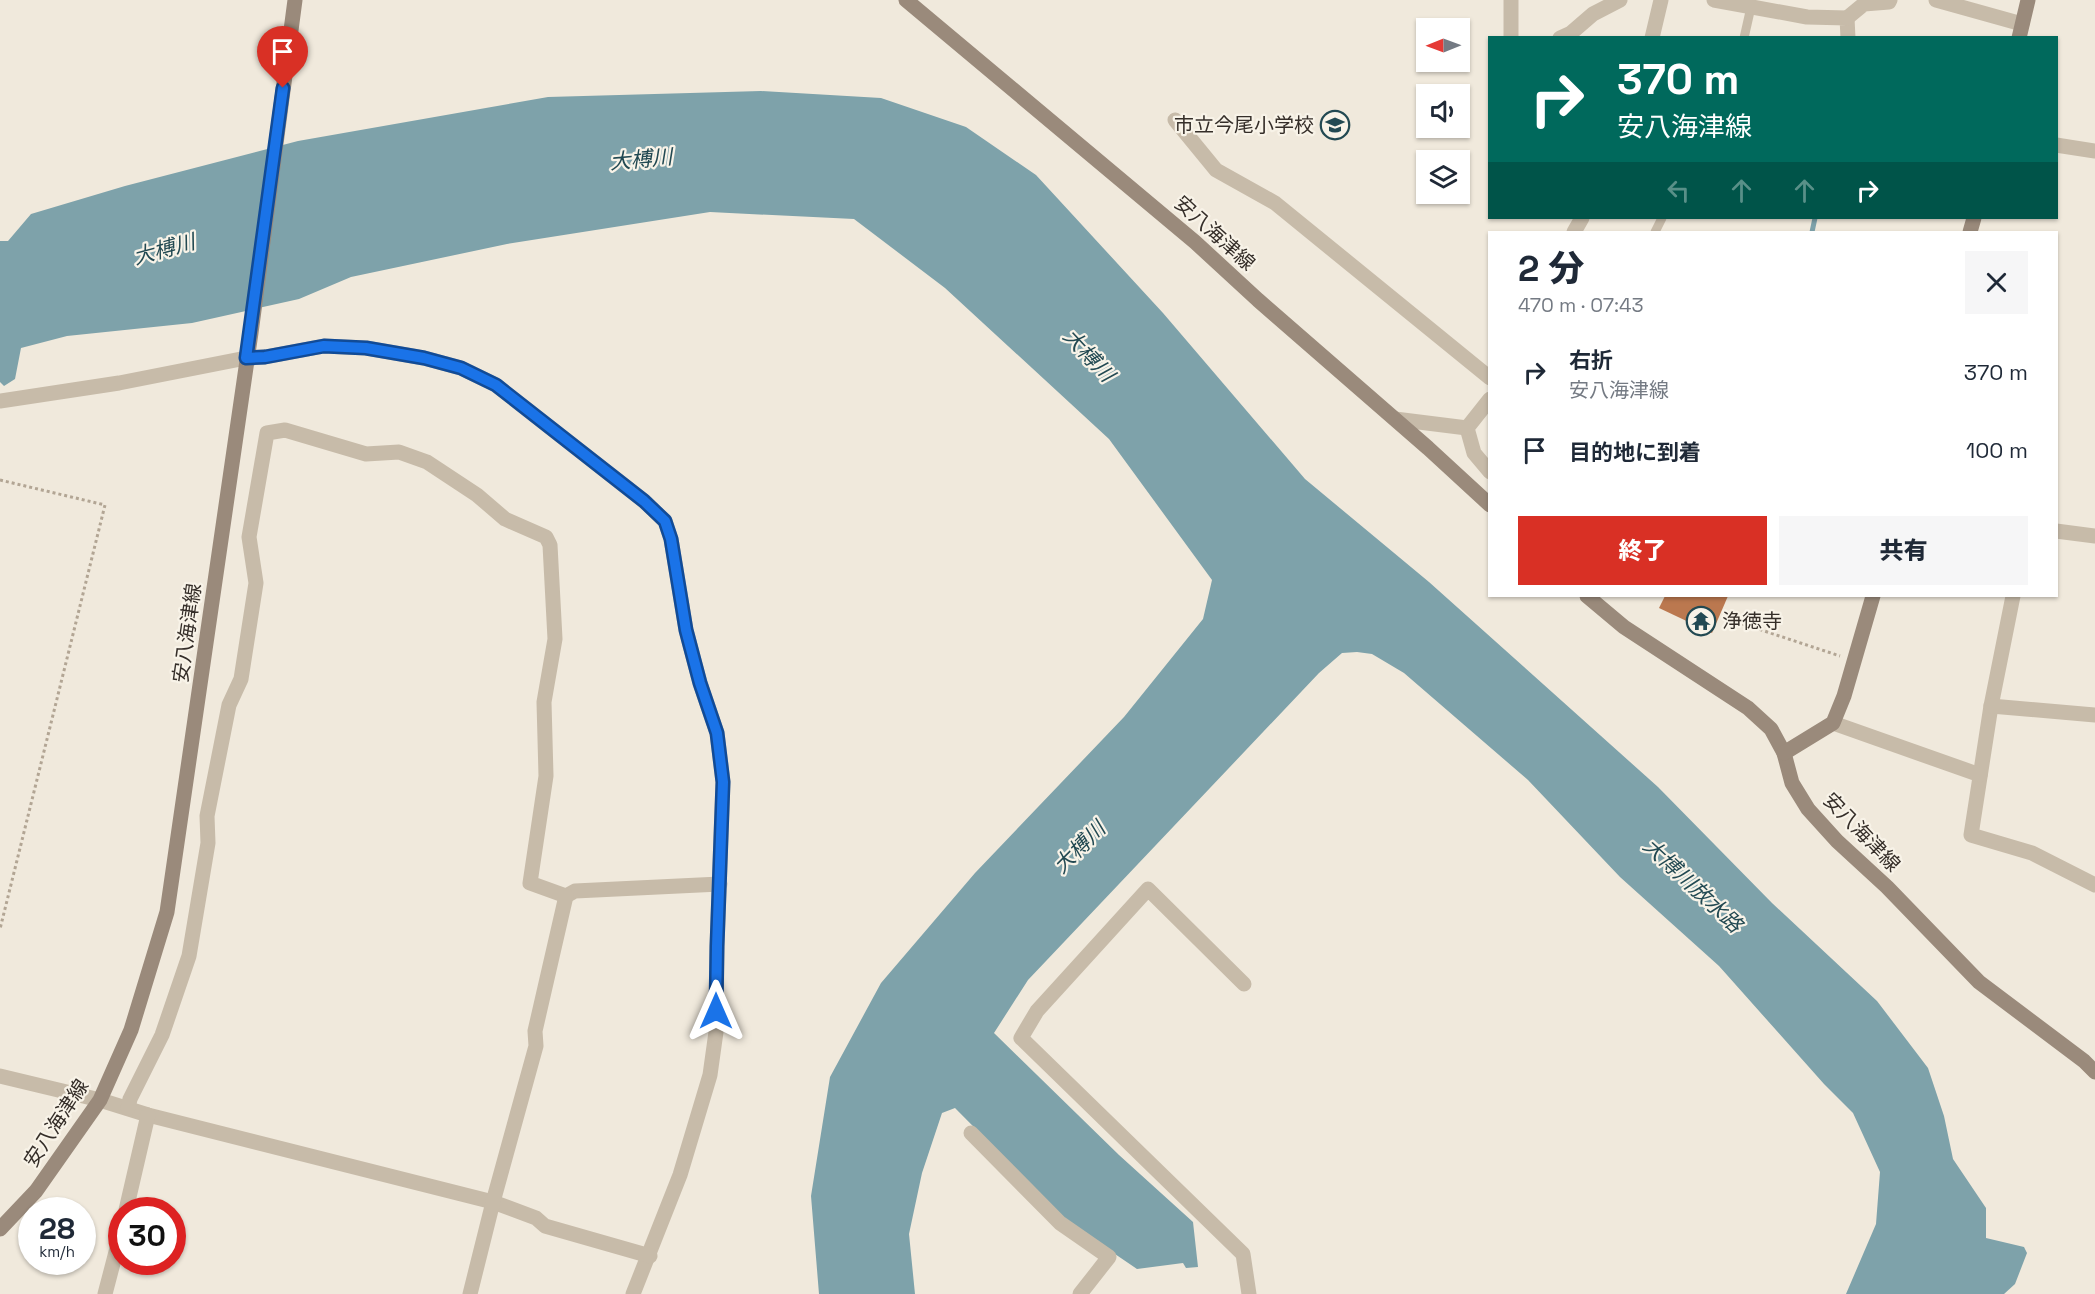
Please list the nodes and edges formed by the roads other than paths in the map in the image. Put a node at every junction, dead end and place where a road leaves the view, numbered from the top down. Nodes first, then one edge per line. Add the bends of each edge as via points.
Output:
1 (295, 0) edge
2 (906, 0) edge
3 (1511, 0) edge
4 (1620, 0) edge
5 (1661, 0) edge
6 (1714, 0) edge
7 (1890, 0) edge
8 (1936, 0) edge
9 (2028, 0) edge
10 (1751, 7) junction
11 (1847, 18) junction
12 (2020, 31) edge
13 (1511, 36) edge
14 (1564, 36) edge
15 (1652, 36) edge
16 (1744, 36) edge
17 (1848, 36) edge
18 (1175, 120) dead end
19 (2058, 145) edge
20 (2095, 151) edge
21 (246, 358) junction
22 (1488, 376) edge
23 (0, 402) edge
24 (1488, 402) edge
25 (1395, 419) junction
26 (1467, 428) junction
27 (1488, 470) edge
28 (1488, 503) edge
29 (2058, 531) edge
30 (2095, 536) edge
31 (1588, 597) edge
32 (1873, 597) edge
33 (2013, 597) edge
34 (1991, 706) junction
35 (2095, 715) edge
36 (1833, 723) junction
37 (1784, 753) junction
38 (1980, 775) junction
39 (720, 884) junction
40 (2095, 885) edge
41 (566, 896) junction
42 (1244, 984) dead end
43 (2095, 1072) edge
44 (0, 1076) edge
45 (100, 1100) junction
46 (128, 1108) junction
47 (148, 1115) junction
48 (971, 1133) dead end
49 (129, 1197) edge
50 (493, 1202) junction
51 (0, 1229) edge
52 (650, 1256) junction
53 (110, 1275) edge
54 (105, 1294) edge
55 (470, 1294) edge
56 (633, 1294) edge
57 (1080, 1294) edge
58 (1249, 1294) edge

1 - 21 main road, 安八海津線
2 - 25 main road, 安八海津線 via 1195,242
3 - 13 street
4 - 14 street
5 - 15 street
6 - 10 street
7 - 11 street via 1864,4
8 - 12 street
9 - 12 main road
10 - 11 street via 1807,17
10 - 16 lane
11 - 17 street
18 - 22 street via 1216,170 1275,203
19 - 20 street
21 - 23 street
21 - 39 street via 324,346 366,348 461,368 496,385 665,521 686,630 717,733 723,782
21 - 45 main road, 安八海津線 via 167,912 131,1030
24 - 26 street
25 - 26 street
25 - 28 main road, 安八海津線
26 - 27 street via 1474,453
29 - 30 street
31 - 37 main road, 安八海津線 via 1624,627 1748,708 1772,729
32 - 36 main road
33 - 34 street
34 - 35 street
34 - 38 street
36 - 37 main road
36 - 38 street
37 - 43 main road, 安八海津線 via 1792,783 1808,809 1837,841 1979,982
38 - 40 street via 1971,835 2032,853
39 - 41 street via 575,891
39 - 52 street via 716,1032 710,1075
41 - 46 street via 530,883 546,776 544,702 555,639 550,545 546,537 505,519 427,462 399,452 366,454 285,430 267,433 249,537 256,583 241,679 229,705 207,816 208,843 189,956 162,1035
41 - 50 street via 535,1031 536,1046
42 - 58 street via 1148,889 1037,1011 1022,1038 1243,1254
44 - 45 street
45 - 46 street
45 - 51 main road, 安八海津線 via 36,1191
46 - 47 street
47 - 49 street
47 - 50 street
48 - 57 street via 1060,1223 1109,1257
50 - 52 street via 536,1218 545,1226
50 - 55 street
52 - 56 street
53 - 54 street

